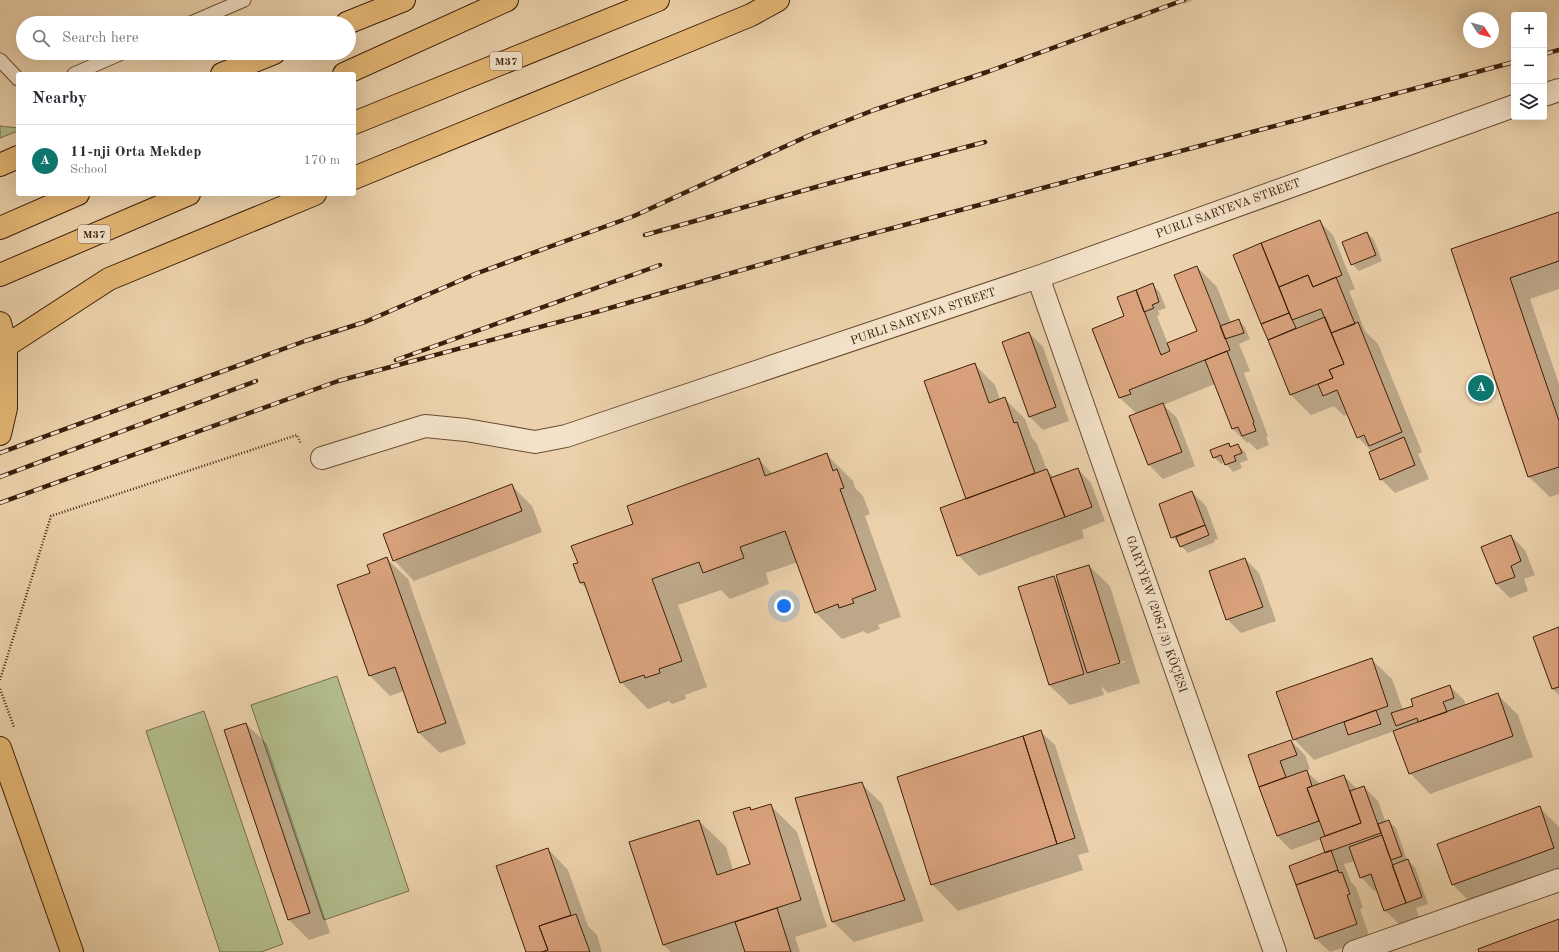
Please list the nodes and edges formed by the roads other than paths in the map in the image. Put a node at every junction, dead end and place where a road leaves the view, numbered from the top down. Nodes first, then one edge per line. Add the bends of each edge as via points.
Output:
1 (244, 0) edge
2 (404, 0) edge
3 (508, 0) edge
4 (658, 0) edge
5 (778, 0) edge
6 (207, 16) edge
7 (356, 19) edge
8 (0, 60) edge
9 (106, 60) edge
10 (257, 60) edge
11 (79, 72) edge
12 (227, 72) edge
13 (348, 72) edge
14 (16, 78) edge
15 (1559, 90) edge
16 (1547, 94) edge
17 (1511, 107) edge
18 (356, 122) edge
19 (16, 158) edge
20 (0, 165) edge
21 (356, 177) edge
22 (73, 196) edge
23 (184, 196) edge
24 (310, 196) edge
25 (0, 228) edge
26 (0, 275) edge
27 (1038, 277) junction
28 (0, 323) edge
29 (6, 346) junction
30 (0, 434) edge
31 (312, 454) road end
32 (0, 748) edge
33 (1559, 880) edge
34 (72, 952) edge
35 (1275, 952) edge
36 (1354, 952) edge

1 - 6 lane
2 - 7 highway
3 - 13 highway
4 - 18 highway, M37
5 - 21 highway via 750,15
8 - 14 lane
9 - 11 lane
10 - 12 highway
15 - 16 street
17 - 27 street, PURLI SARYEVA STREET
19 - 20 highway
22 - 25 highway
23 - 26 highway, M37
24 - 29 highway via 109,279
27 - 31 street, PURLI SARYEVA STREET via 566,436 535,442 425,426
27 - 35 street, GARYÝEW (2087/3) KÖÇESI
28 - 29 highway
29 - 30 highway via 6,408
32 - 34 highway
33 - 36 street

